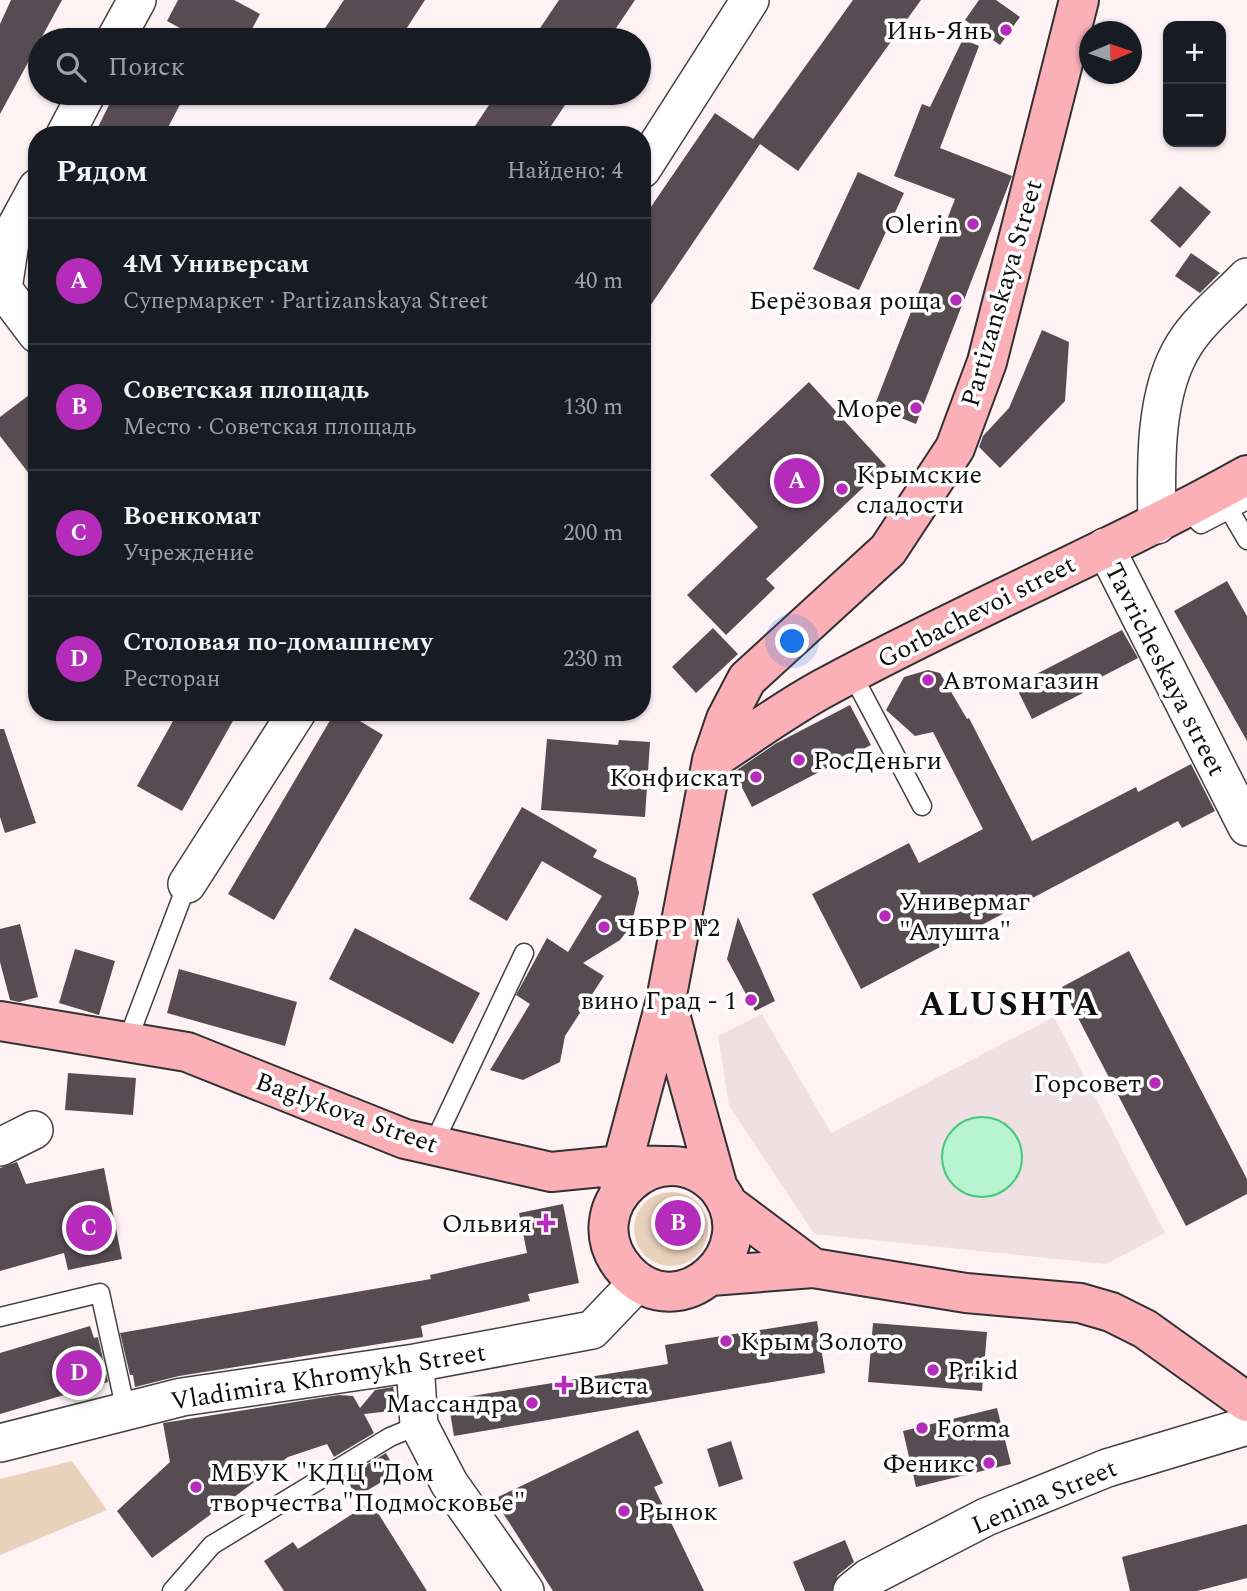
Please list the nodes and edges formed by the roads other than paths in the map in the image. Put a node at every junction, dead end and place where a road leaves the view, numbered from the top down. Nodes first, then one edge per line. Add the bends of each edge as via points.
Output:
1 (137, 0) edge
2 (750, 0) edge
3 (1079, 0) edge
4 (122, 28) edge
5 (81, 105) edge
6 (70, 126) edge
7 (651, 155) edge
8 (28, 205) edge
9 (1247, 277) edge
10 (1, 289) edge
11 (28, 323) edge
12 (1247, 475) edge
13 (1247, 500) edge
14 (1230, 511) junction
15 (1171, 517) junction
16 (1247, 540) edge
17 (1105, 547) junction
18 (852, 674) junction
19 (291, 721) edge
20 (712, 760) junction
21 (922, 806) dead end
22 (1247, 827) edge
23 (187, 884) joint
24 (524, 953) dead end
25 (666, 1000) junction
26 (0, 1021) edge
27 (127, 1042) junction
28 (34, 1130) dead end
29 (433, 1145) junction
30 (0, 1147) edge
31 (617, 1192) junction
32 (723, 1196) junction
33 (813, 1268) junction
34 (711, 1276) junction
35 (638, 1282) junction
36 (0, 1317) edge
37 (415, 1363) junction
38 (1247, 1402) edge
39 (126, 1412) junction
40 (419, 1425) junction
41 (1247, 1426) edge
42 (0, 1443) edge
43 (172, 1591) edge
44 (525, 1591) edge
45 (852, 1591) edge

1 - 4 street
2 - 7 street
3 - 20 main road, Partizanskaya Street via 987,362 955,448 888,550 747,679
5 - 6 street
8 - 10 street via 11,236
9 - 15 street via 1184,345 1170,380 1156,459
10 - 11 street
12 - 15 main road, Gorbachevoi street
13 - 14 lane
14 - 15 lane via 1201,524
14 - 16 lane
15 - 17 main road, Gorbachevoi street
17 - 18 main road, Gorbachevoi street
17 - 22 street, Tavricheskaya street
18 - 20 main road, Gorbachevoi street
18 - 21 lane
19 - 23 street
20 - 25 main road, Partizanskaya Street
23 - 27 lane
24 - 29 lane
25 - 31 main road, Partizanskaya Street
25 - 32 main road
26 - 27 main road, Baglykova Street
27 - 29 main road, Baglykova Street via 187,1052 405,1139
28 - 30 street
29 - 31 main road, Baglykova Street
31 - 32 main road via 639,1175 665,1166 694,1171
31 - 35 main road via 610,1241
32 - 33 main road
32 - 34 main road via 733,1231 727,1256
33 - 34 main road
33 - 38 main road via 966,1293 1080,1303 1111,1312 1144,1329
34 - 35 main road via 676,1291
35 - 37 street, Vladimira Khromykh Street via 592,1330
36 - 39 lane via 100,1293
37 - 39 street, Vladimira Khromykh Street via 183,1397
37 - 40 street
39 - 42 street, Vladimira Khromykh Street
40 - 43 lane via 390,1437 212,1545
40 - 44 street via 449,1483
41 - 45 street, Lenina Street via 1107,1468 986,1517 868,1578

